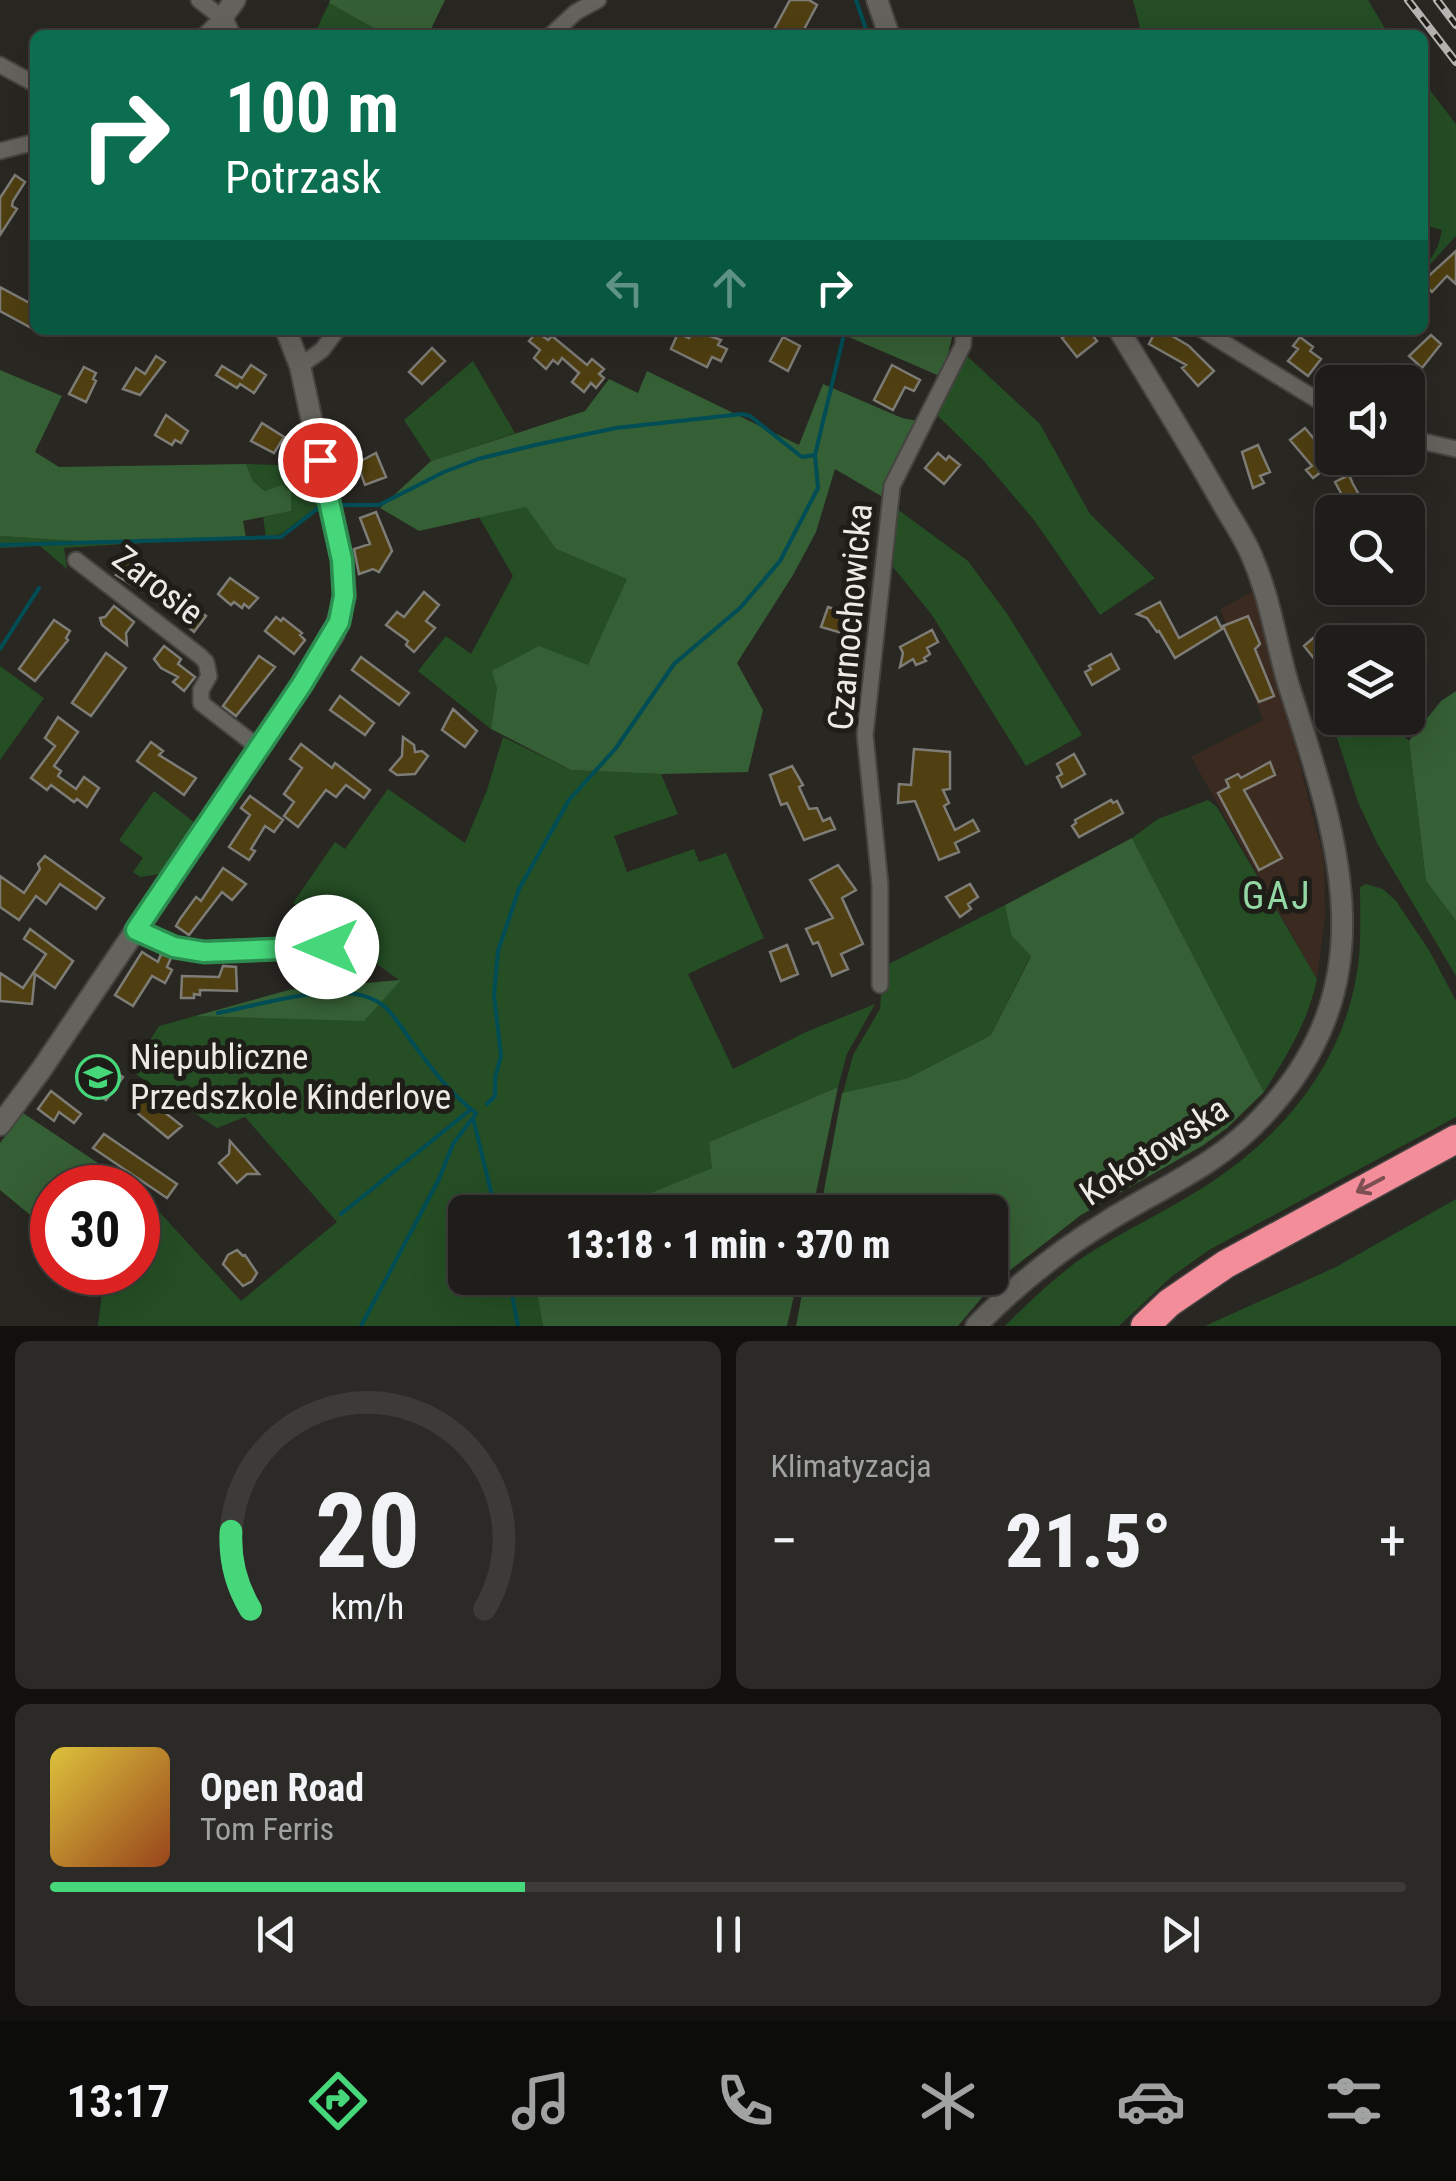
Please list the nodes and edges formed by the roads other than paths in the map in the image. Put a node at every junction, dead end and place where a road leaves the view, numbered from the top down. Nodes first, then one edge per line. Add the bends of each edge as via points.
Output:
1 (199, 0) edge
2 (235, 0) edge
3 (598, 0) edge
4 (877, 0) edge
5 (226, 27) edge
6 (556, 30) edge
7 (887, 30) edge
8 (0, 65) edge
9 (30, 81) edge
10 (30, 143) edge
11 (0, 152) edge
12 (288, 335) edge
13 (333, 335) edge
14 (964, 335) edge
15 (1122, 335) edge
16 (1211, 335) edge
17 (300, 366) junction
18 (1315, 399) edge
19 (1425, 442) edge
20 (1456, 450) edge
21 (76, 560) dead end
22 (258, 747) junction
23 (136, 930) junction
24 (327, 947) dead end
25 (880, 985) dead end
26 (0, 1125) edge
27 (1456, 1139) edge
28 (976, 1326) edge
29 (1145, 1326) edge

1 - 5 street
2 - 5 street
3 - 6 street
4 - 7 street
8 - 9 street
10 - 11 street
12 - 17 street
13 - 17 street
14 - 25 street, Czarnochowicka via 892,486 865,735 880,884
15 - 28 street, Kokotowska via 1254,559 1333,827 1343,901 1341,948 1315,1039 1266,1113 1207,1164 1066,1248
16 - 18 street
17 - 22 street via 344,596 332,638
19 - 20 street
21 - 22 street, Zarosie via 206,662 201,703
22 - 23 street
23 - 24 street via 204,952
23 - 26 street
27 -> 29 highway via 1226,1264

